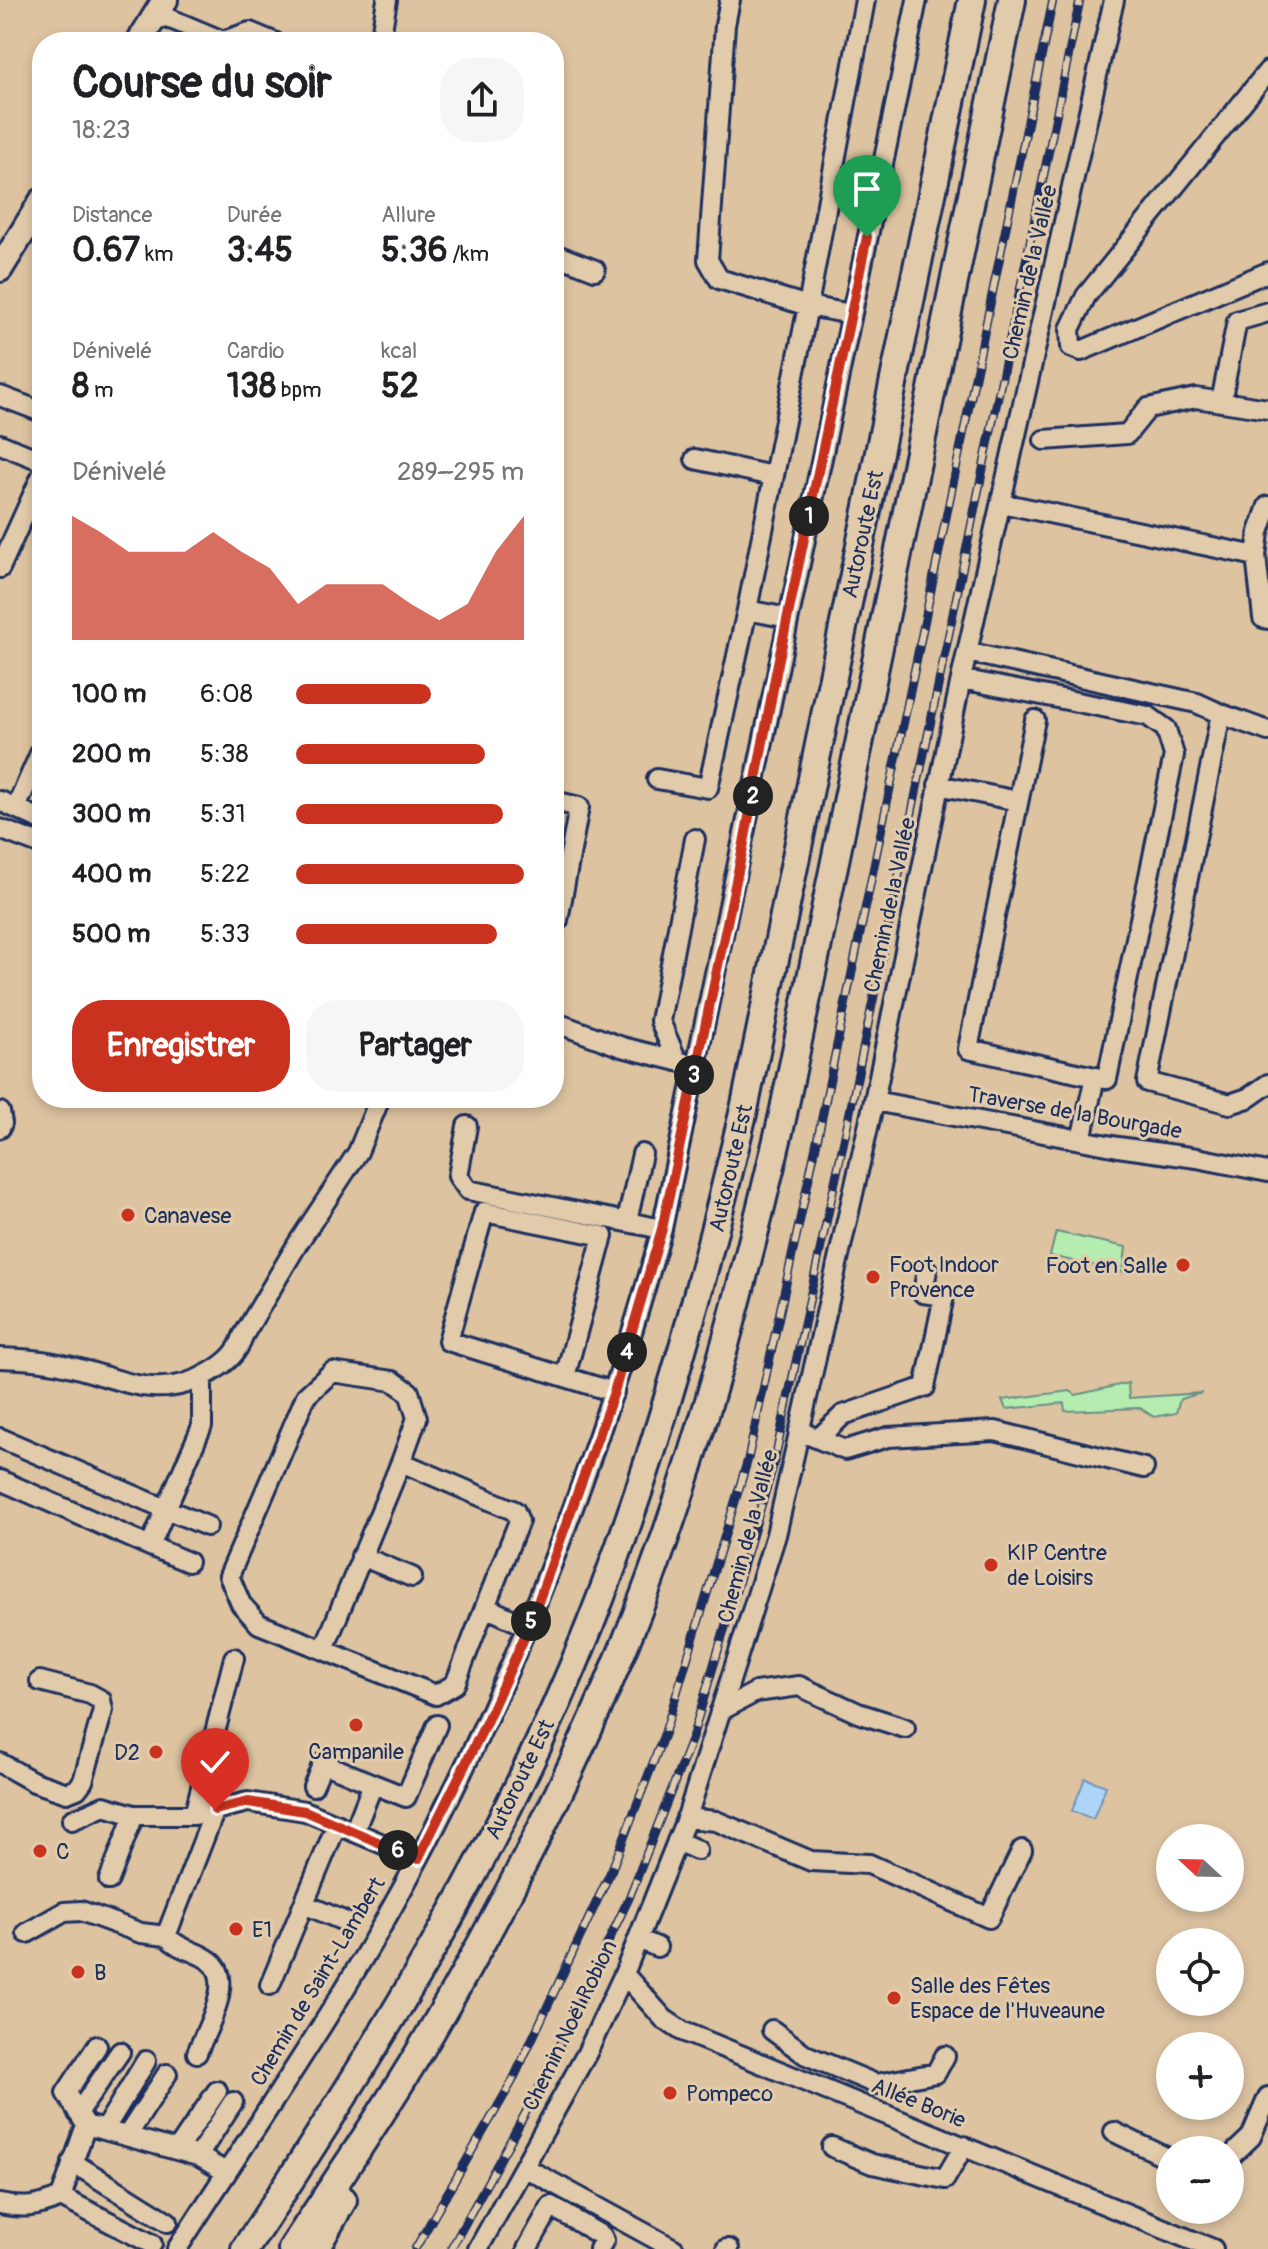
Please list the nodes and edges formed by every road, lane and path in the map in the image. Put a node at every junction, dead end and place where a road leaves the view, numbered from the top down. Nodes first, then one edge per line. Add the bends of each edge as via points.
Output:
1 (387, 0) edge
2 (730, 0) edge
3 (865, 0) edge
4 (972, 0) edge
5 (1012, 0) edge
6 (1114, 0) edge
7 (911, 1) edge
8 (160, 8) edge
9 (145, 32) edge
10 (202, 32) edge
11 (382, 32) edge
12 (1268, 71) edge
13 (32, 217) edge
14 (564, 258) edge
15 (0, 269) edge
16 (595, 270) dead end
17 (1268, 272) edge
18 (808, 306) junction
19 (1268, 312) edge
20 (851, 314) junction
21 (0, 396) edge
22 (1221, 402) junction
23 (32, 408) edge
24 (1268, 409) edge
25 (1044, 440) dead end
26 (0, 444) edge
27 (32, 457) edge
28 (695, 459) dead end
29 (772, 476) junction
30 (32, 497) edge
31 (1001, 503) junction
32 (1268, 506) edge
33 (1256, 556) junction
34 (0, 568) edge
35 (747, 610) junction
36 (788, 618) junction
37 (1268, 619) edge
38 (967, 652) junction
39 (961, 679) junction
40 (1221, 714) junction
41 (1035, 720) dead end
42 (1268, 731) edge
43 (32, 765) edge
44 (657, 779) dead end
45 (938, 785) junction
46 (1018, 801) junction
47 (564, 803) edge
48 (8, 805) edge
49 (32, 811) edge
50 (0, 829) edge
51 (695, 839) dead end
52 (32, 841) edge
53 (564, 888) edge
54 (564, 1026) edge
55 (677, 1061) junction
56 (696, 1065) junction
57 (1095, 1077) junction
58 (1268, 1084) edge
59 (874, 1101) junction
60 (376, 1108) edge
61 (0, 1112) edge
62 (467, 1126) dead end
63 (0, 1128) edge
64 (1081, 1140) junction
65 (642, 1154) dead end
66 (1268, 1172) edge
67 (627, 1221) junction
68 (662, 1229) junction
69 (927, 1270) dead end
70 (0, 1358) edge
71 (202, 1377) junction
72 (565, 1377) junction
73 (614, 1392) junction
74 (799, 1431) junction
75 (0, 1438) edge
76 (818, 1439) junction
77 (401, 1462) junction
78 (1144, 1468) dead end
79 (0, 1480) edge
80 (166, 1509) junction
81 (207, 1526) dead end
82 (150, 1546) junction
83 (361, 1556) junction
84 (188, 1562) dead end
85 (412, 1577) dead end
86 (485, 1607) junction
87 (529, 1627) junction
88 (324, 1649) junction
89 (234, 1658) dead end
90 (40, 1681) dead end
91 (720, 1711) junction
92 (437, 1725) dead end
93 (905, 1728) dead end
94 (0, 1763) edge
95 (373, 1784) junction
96 (313, 1786) dead end
97 (215, 1810) junction
98 (134, 1815) junction
99 (194, 1815) junction
100 (687, 1816) junction
101 (72, 1820) dead end
102 (346, 1828) junction
103 (677, 1841) junction
104 (697, 1850) dead end
105 (1022, 1850) dead end
106 (418, 1859) junction
107 (109, 1880) dead end
108 (304, 1904) junction
109 (346, 1922) dead end
110 (27, 1933) dead end
111 (166, 1936) junction
112 (638, 1939) junction
113 (657, 1947) dead end
114 (624, 1974) junction
115 (270, 1985) dead end
116 (772, 2030) dead end
117 (425, 2042) junction
118 (97, 2046) dead end
119 (120, 2052) dead end
120 (197, 2053) dead end
121 (945, 2056) dead end
122 (146, 2061) dead end
123 (167, 2074) dead end
124 (217, 2091) dead end
125 (1268, 2097) edge
126 (233, 2102) dead end
127 (89, 2123) junction
128 (1114, 2132) dead end
129 (127, 2136) junction
130 (1244, 2144) edge
131 (964, 2146) junction
132 (832, 2147) dead end
133 (177, 2150) junction
134 (1156, 2152) edge
135 (198, 2156) junction
136 (72, 2162) junction
137 (524, 2167) junction
138 (226, 2172) junction
139 (61, 2197) junction
140 (593, 2203) junction
141 (0, 2204) edge
142 (168, 2222) dead end
143 (582, 2226) junction
144 (152, 2244) dead end
145 (177, 2249) edge
146 (245, 2249) edge
147 (292, 2249) edge
148 (315, 2249) edge
149 (478, 2249) edge
150 (527, 2249) edge
151 (599, 2249) edge
152 (674, 2249) edge
153 (1213, 2249) edge

1 - 11 street
2 - 18 street via 708,260 719,279
3 - 18 street
4 - 146 highway, Autoroute Est via 745,1105 707,1268 631,1517 526,1770 458,1902 319,2137
5 - 117 highway, Autoroute Est via 782,1119 717,1381 625,1645 494,1921
6 - 31 street, Chemin de la Vallée
7 - 20 street, Chemin de Saint-Lambert
8 - 9 main road
8 - 10 street
12 - 17 street via 1086,296 1070,329 1071,347 1081,351
13 - 15 main road
14 - 16 street
18 - 20 street
18 - 29 street
19 - 22 street via 1237,321
20 - 36 street, Chemin de Saint-Lambert
21 - 23 street
22 - 24 street
22 - 25 street via 1196,398 1148,408 1127,434
26 - 27 street
28 - 29 street
29 - 35 street
30 - 34 street
31 - 33 street
31 - 38 street, Chemin de la Vallée
32 - 33 street
33 - 37 street via 1263,618
35 - 36 street
35 - 44 street via 708,788
36 - 56 street, Chemin de Saint-Lambert
38 - 39 street, Chemin de la Vallée
38 - 40 street via 1197,703
39 - 45 street, Chemin de la Vallée
39 - 57 street via 1148,716 1166,729 1174,755 1107,1079
40 - 42 street
40 - 58 street via 1147,1082 1230,1104
41 - 46 street
43 - 48 street
45 - 46 street
45 - 59 street, Chemin de la Vallée
46 - 57 street via 968,1049
47 - 53 street via 579,807
48 - 49 street
50 - 52 street
51 - 55 street via 660,1021
54 - 55 street
55 - 56 street
56 - 68 street, Chemin de Saint-Lambert
57 - 64 street
59 - 64 street, Traverse de la Bourgade
59 - 74 street, Chemin de la Vallée
60 - 71 street via 358,1152 298,1243 239,1349
61 - 63 street
62 - 67 street via 458,1176 468,1190
64 - 66 street, Traverse de la Bourgade
65 - 67 street
67 - 68 street
68 - 73 street, Chemin de Saint-Lambert
69 - 76 street via 923,1293 944,1296 925,1387 843,1415
70 - 71 street via 70,1366 157,1388 170,1389
71 - 80 street via 202,1426
72 - 72 street via 448,1341 484,1212 603,1236
72 - 73 street
73 - 87 street, Chemin de Saint-Lambert
74 - 76 street
74 - 91 street, Chemin de la Vallée via 776,1535
75 - 80 street
76 - 78 street via 845,1450 888,1437 995,1431
77 - 83 street
77 - 86 street via 515,1511 519,1521
77 - 88 street via 417,1418 409,1392 393,1381 332,1372 306,1396 229,1576 241,1604 259,1624
79 - 82 street
80 - 81 street
80 - 82 street
82 - 84 street
83 - 85 street
83 - 88 street
86 - 87 street
86 - 88 street via 455,1684 436,1695
87 - 106 street, Chemin de Saint-Lambert
89 - 99 street
90 - 94 street via 101,1700 103,1710 83,1781 67,1793
91 - 93 street via 756,1692 799,1686
91 - 100 street, Chemin de la Vallée
92 - 95 street via 406,1797
95 - 96 street via 323,1763
95 - 102 street
97 - 99 street
97 - 102 street via 248,1802 305,1811
97 - 111 street
98 - 99 street
98 - 101 street via 104,1806
98 - 107 street
100 - 103 street, Chemin Noël Robion
100 - 105 street via 716,1821 811,1861 869,1864 989,1918
102 - 106 street
102 - 108 street
103 - 104 street
103 - 112 street, Chemin Noël Robion
106 - 138 street, Chemin de Saint-Lambert via 348,1984
108 - 109 street
108 - 115 street
110 - 111 street via 64,1912 81,1911 141,1933
111 - 120 street via 210,1961 220,1974 223,1986
112 - 113 street
112 - 114 street, Chemin Noël Robion
114 - 131 street, Allée Borie via 664,2019 682,2031
114 - 137 street, Chemin Noël Robion
116 - 121 street via 806,2055 876,2084 936,2073
117 - 147 highway, Autoroute Est
117 - 148 highway
118 - 127 street via 66,2093
119 - 127 street
122 - 127 street
123 - 129 street
124 - 133 street
125 - 130 street
126 - 135 street
127 - 129 street
127 - 136 street
128 - 134 street
129 - 133 street
131 - 132 street via 945,2179 872,2164
131 - 153 street, Allée Borie
133 - 135 street
135 - 138 street
136 - 139 street
136 - 142 street
137 - 140 street
137 - 149 street, Chemin Noël Robion
138 - 145 street, Chemin de Saint-Lambert
139 - 141 street via 39,2207
139 - 144 street
140 - 143 street
140 - 152 street
143 - 150 street via 551,2206
143 - 151 street via 602,2236

